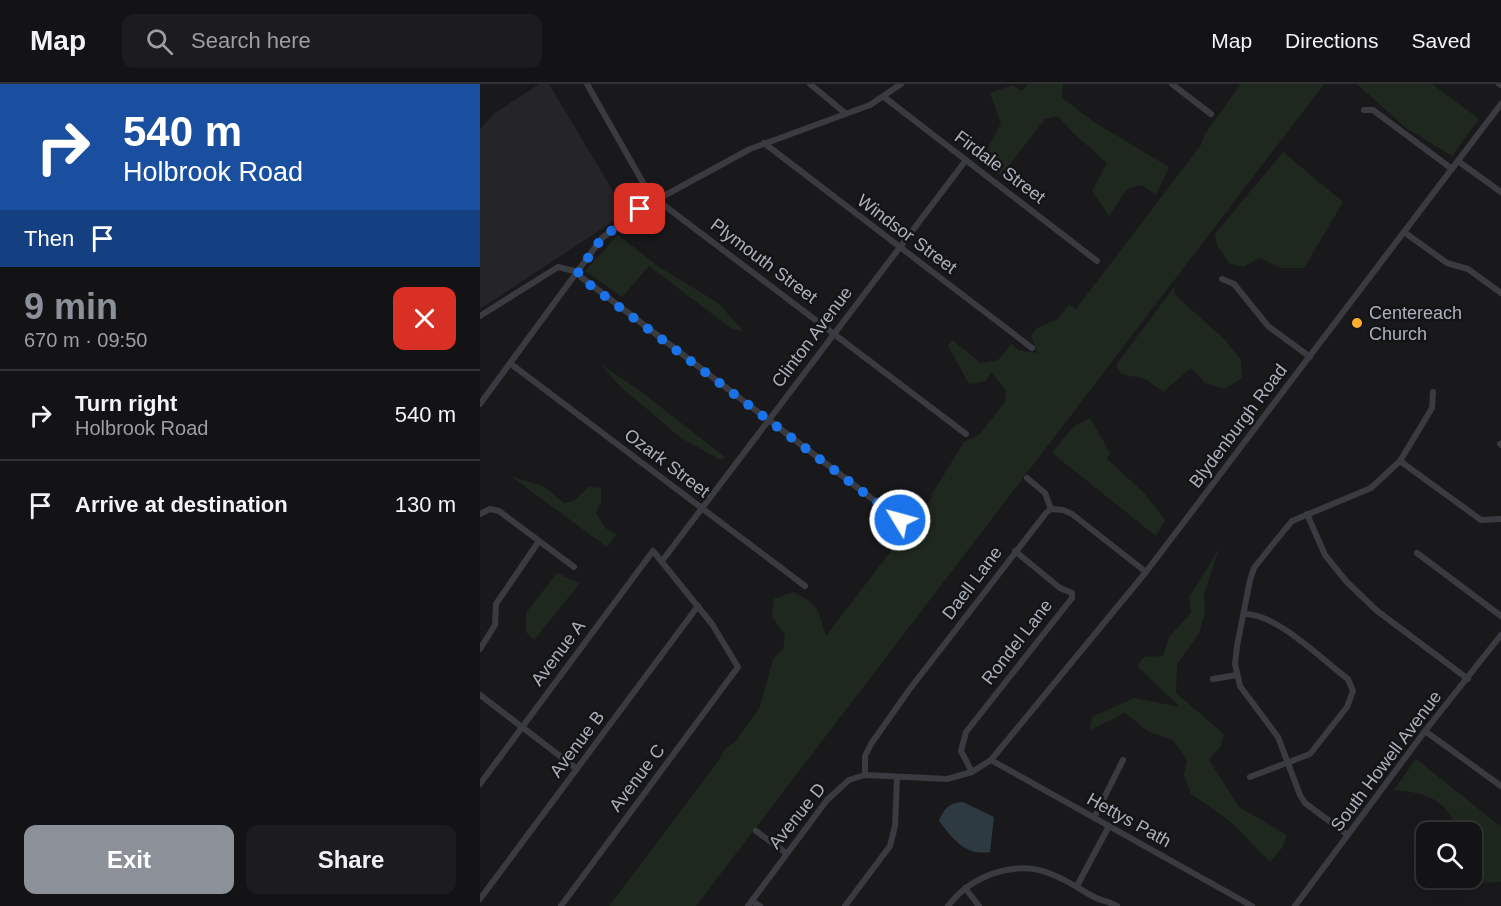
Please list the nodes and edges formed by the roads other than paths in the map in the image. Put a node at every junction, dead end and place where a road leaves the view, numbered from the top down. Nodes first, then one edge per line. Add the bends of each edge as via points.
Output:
1 (586, 84) edge
2 (810, 84) edge
3 (901, 84) edge
4 (1172, 84) edge
5 (884, 97) junction
6 (1501, 104) edge
7 (1364, 110) dead end
8 (845, 113) junction
9 (1211, 114) dead end
10 (764, 143) junction
11 (966, 160) junction
12 (1458, 161) junction
13 (1452, 169) junction
14 (1501, 192) edge
15 (655, 201) junction
16 (1404, 232) junction
17 (899, 246) junction
18 (1097, 261) dead end
19 (578, 272) junction
20 (1222, 279) dead end
21 (1501, 293) edge
22 (480, 316) edge
23 (835, 333) junction
24 (1032, 348) dead end
25 (1310, 357) junction
26 (511, 364) junction
27 (1433, 392) dead end
28 (480, 404) edge
29 (768, 420) junction
30 (966, 434) dead end
31 (1400, 461) junction
32 (1027, 478) dead end
33 (702, 507) junction
34 (1052, 509) junction
35 (480, 514) edge
36 (1306, 514) junction
37 (1501, 519) edge
38 (900, 520) dead end
39 (539, 541) junction
40 (1015, 551) junction
41 (1417, 553) dead end
42 (662, 561) junction
43 (574, 567) dead end
44 (1146, 572) junction
45 (805, 586) dead end
46 (698, 606) junction
47 (1245, 614) junction
48 (1501, 616) edge
49 (1501, 635) edge
50 (480, 649) edge
51 (1236, 675) junction
52 (1213, 679) dead end
53 (1468, 679) junction
54 (480, 695) edge
55 (522, 727) junction
56 (1425, 731) junction
57 (991, 760) junction
58 (1123, 760) dead end
59 (1288, 764) junction
60 (577, 769) junction
61 (972, 772) junction
62 (865, 776) junction
63 (1250, 777) dead end
64 (897, 778) junction
65 (480, 784) edge
66 (1501, 786) edge
67 (1094, 818) junction
68 (1109, 826) junction
69 (756, 831) dead end
70 (1348, 836) junction
71 (786, 853) junction
72 (1077, 886) junction
73 (965, 888) junction
74 (480, 899) edge
75 (750, 903) edge
76 (561, 906) edge
77 (760, 906) edge
78 (845, 906) edge
79 (948, 906) edge
80 (979, 906) edge
81 (1117, 906) edge
82 (1252, 906) edge
83 (1295, 906) edge

1 - 15 street
2 - 8 street
3 - 5 street
4 - 9 street
5 - 8 street
5 - 11 street, Firdale Street
6 - 12 street, Blydenburgh Road
7 - 13 street via 1373,110
8 - 10 street
10 - 15 street
10 - 17 street, Windsor Street
11 - 17 street, Clinton Avenue
11 - 18 street, Firdale Street
12 - 13 street, Blydenburgh Road
12 - 14 street
13 - 16 street, Blydenburgh Road
15 - 19 street via 602,238
15 - 23 street, Plymouth Street
16 - 21 street via 1447,263 1468,270
16 - 25 street, Blydenburgh Road
17 - 23 street, Clinton Avenue
17 - 24 street, Windsor Street
19 - 22 street via 558,267
19 - 26 street
19 - 29 street
20 - 25 street via 1234,284 1268,326
23 - 29 street, Clinton Avenue
23 - 30 street, Plymouth Street
25 - 44 street, Blydenburgh Road
26 - 28 street
26 - 33 street, Ozark Street
27 - 31 street via 1432,408
29 - 33 street, Clinton Avenue
29 - 38 street
31 - 36 street via 1371,488
31 - 37 street via 1481,520
32 - 34 street via 1046,494
33 - 42 street, Clinton Avenue
33 - 45 street, Ozark Street
34 - 40 street, Daell Lane
34 - 44 street via 1072,514
35 - 39 street via 490,508 499,511
36 - 47 street via 1285,528 1254,568
36 - 53 street via 1324,555 1346,581 1376,610
39 - 43 street
39 - 50 street via 496,604 495,625
40 - 61 street, Rondel Lane via 1060,588 1072,593 1072,598 966,732 961,751
40 - 62 street, Daell Lane via 871,744 865,756
41 - 48 street
42 - 46 street
42 - 55 street, Avenue A via 653,551
44 - 57 street, Blydenburgh Road
46 - 60 street, Avenue B
46 - 76 street, Avenue C via 738,667
47 - 51 street via 1237,646
47 - 59 street via 1257,614 1280,628 1352,684 1352,698 1317,746 1310,754
49 - 53 street, South Howell Avenue
51 - 52 street
51 - 59 street via 1245,694 1278,737
53 - 56 street, South Howell Avenue
54 - 55 street
55 - 60 street
55 - 65 street, Avenue A
56 - 66 street
56 - 70 street, South Howell Avenue
57 - 61 street, Avenue D
57 - 67 street, Hettys Path
58 - 67 street
59 - 63 street
59 - 70 street via 1305,803
60 - 74 street, Avenue B
61 - 64 street, Avenue D via 947,779
62 - 64 street, Avenue D
62 - 71 street, Avenue D via 849,780 836,791
64 - 78 street via 890,846
67 - 68 street, Hettys Path
68 - 72 street
68 - 82 street, Hettys Path
69 - 71 street
70 - 83 street, South Howell Avenue
71 - 75 street, Avenue D
72 - 73 street via 1049,873 1021,869 990,874
72 - 81 street
73 - 79 street
73 - 80 street
75 - 77 street

